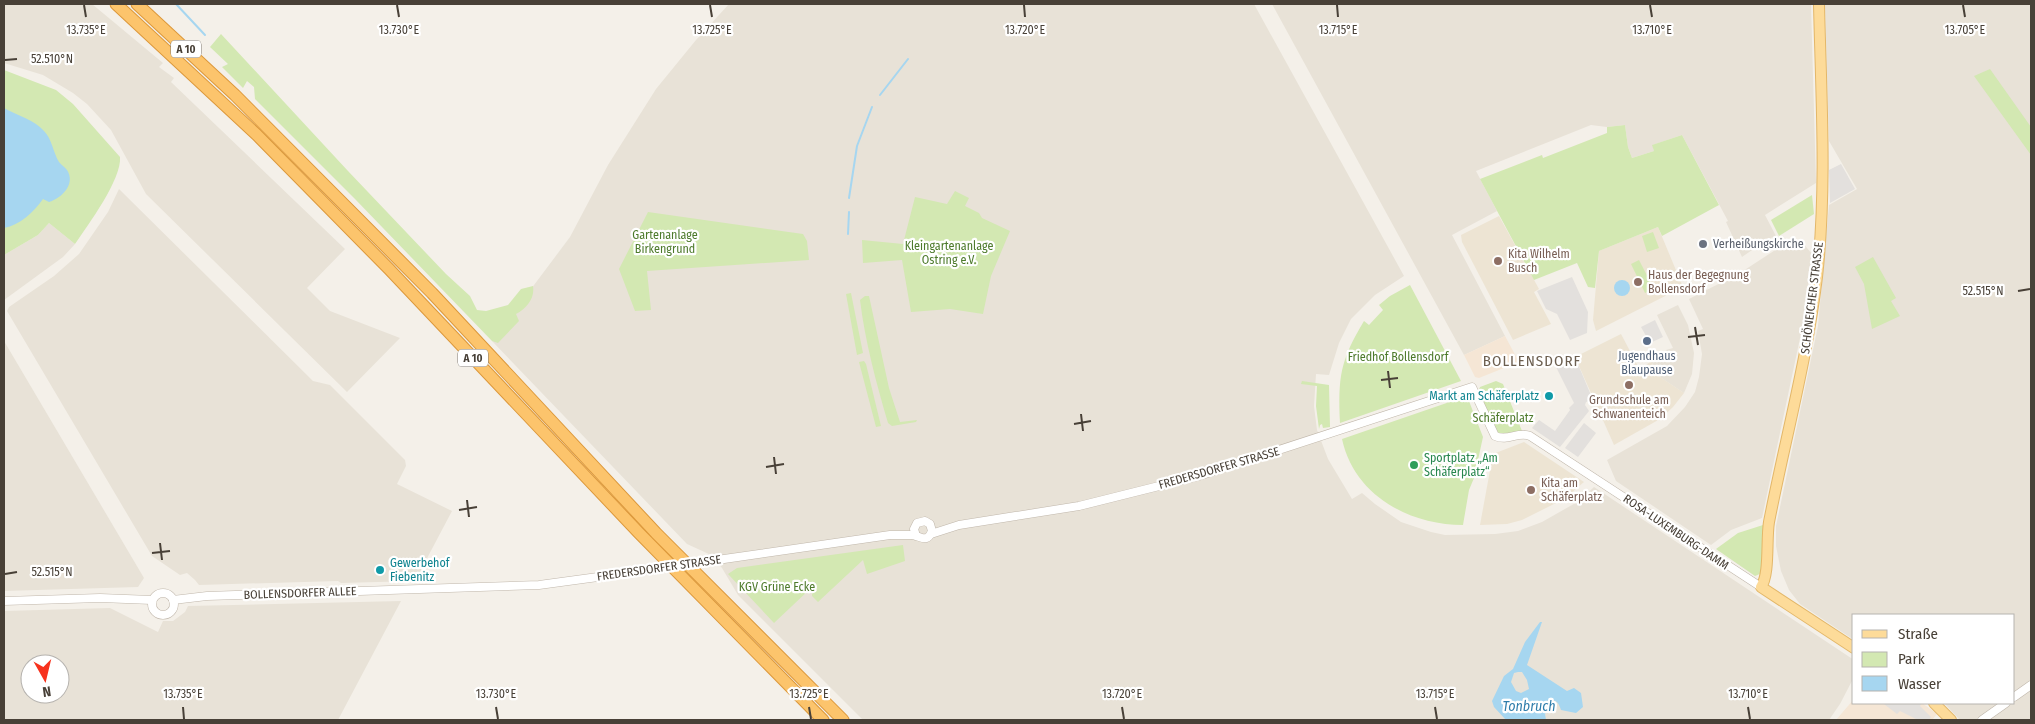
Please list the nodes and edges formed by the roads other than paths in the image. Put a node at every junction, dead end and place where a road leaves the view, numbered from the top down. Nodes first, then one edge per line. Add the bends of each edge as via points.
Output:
1 (116, 4) edge
2 (137, 4) edge
3 (1818, 4) edge
4 (1495, 436) joint
5 (914, 527) junction
6 (931, 530) junction
7 (890, 535) junction
8 (916, 536) junction
9 (1761, 587) junction
10 (426, 588) joint
11 (173, 600) junction
12 (4, 601) edge
13 (152, 604) junction
14 (1852, 647) edge
15 (2031, 685) edge
16 (2015, 696) edge
17 (1935, 704) edge
18 (2005, 704) edge
19 (823, 720) edge
20 (843, 720) edge
21 (1950, 720) edge
22 (1982, 720) edge

1 - 19 highway, A 10 via 285,163
2 - 20 highway, A 10 via 235,95 425,286 656,533
3 - 9 main road, SCHÖNEICHER STRASSE via 1823,189 1817,276 1805,353 1769,522 1766,578
4 - 6 street, FREDERSDORFER STRASSE via 1472,387 1199,476 1079,506
4 - 9 street, ROSA-LUXEMBURG-DAMM via 1503,439 1522,434 1530,436
5 - 6 street via 922,521 927,522
5 - 7 street, FREDERSDORFER STRASSE
5 - 8 street
6 - 8 street via 925,539
7 - 8 street, FREDERSDORFER STRASSE
7 - 10 street, FREDERSDORFER STRASSE, bridge via 539,585
9 - 14 main road, ROSA-LUXEMBURG-DAMM
10 - 11 street, BOLLENSDORFER ALLEE
11 - 13 street, BOLLENSDORFER ALLEE via 163,593 156,595
11 - 13 street, BOLLENSDORFER ALLEE via 172,610 166,615 158,614
12 - 13 street, BOLLENSDORFER ALLEE via 100,598
15 - 16 street
17 - 21 main road
18 - 22 street

